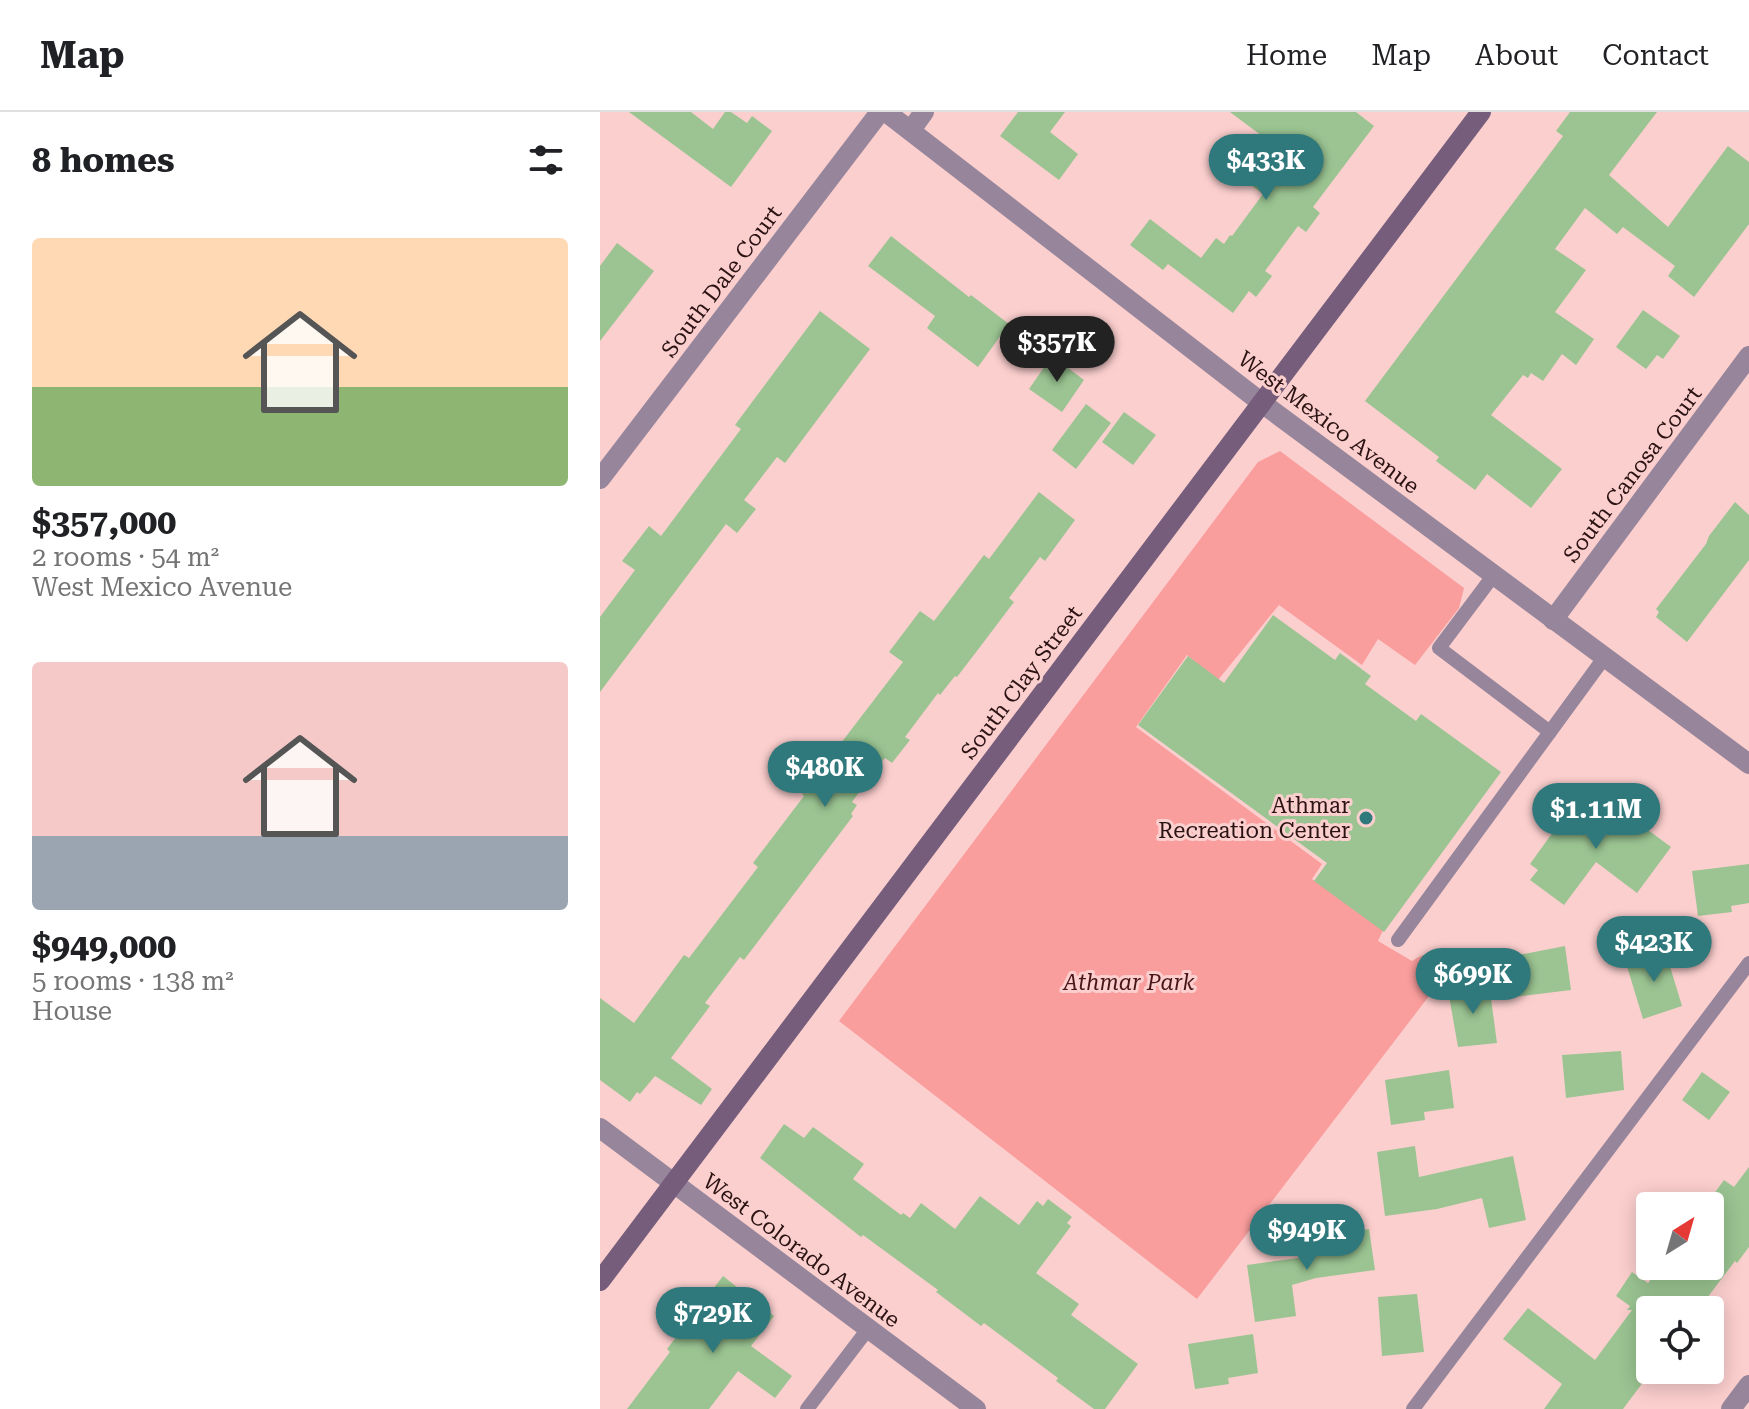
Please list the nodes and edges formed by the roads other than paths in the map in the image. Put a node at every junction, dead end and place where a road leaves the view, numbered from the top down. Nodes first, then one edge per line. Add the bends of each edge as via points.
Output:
1 (880, 112) edge
2 (886, 112) edge
3 (924, 112) edge
4 (1481, 112) edge
5 (911, 130) junction
6 (1749, 356) edge
7 (1262, 403) junction
8 (600, 479) edge
9 (1493, 576) junction
10 (1553, 620) junction
11 (1604, 658) junction
12 (1550, 732) junction
13 (1749, 764) edge
14 (1398, 940) dead end
15 (1749, 963) edge
16 (600, 1128) edge
17 (673, 1184) junction
18 (600, 1281) edge
19 (868, 1329) junction
20 (1749, 1385) edge
21 (807, 1409) edge
22 (976, 1409) edge
23 (1413, 1409) edge
24 (1731, 1409) edge

1 - 8 street, South Dale Court
2 - 5 street, West Mexico Avenue
3 - 5 street
4 - 7 street, South Clay Street
5 - 7 street, West Mexico Avenue
6 - 10 street, South Canosa Court
7 - 9 street, West Mexico Avenue
7 - 17 street, South Clay Street
9 - 10 street, West Mexico Avenue
9 - 12 lane via 1439,648
10 - 11 street, West Mexico Avenue
11 - 12 lane
11 - 13 street, West Mexico Avenue
12 - 14 lane
15 - 23 lane
16 - 17 street, West Colorado Avenue
17 - 18 street, South Clay Street
17 - 19 street, West Colorado Avenue
19 - 21 lane
19 - 22 street, West Colorado Avenue
20 - 24 street

